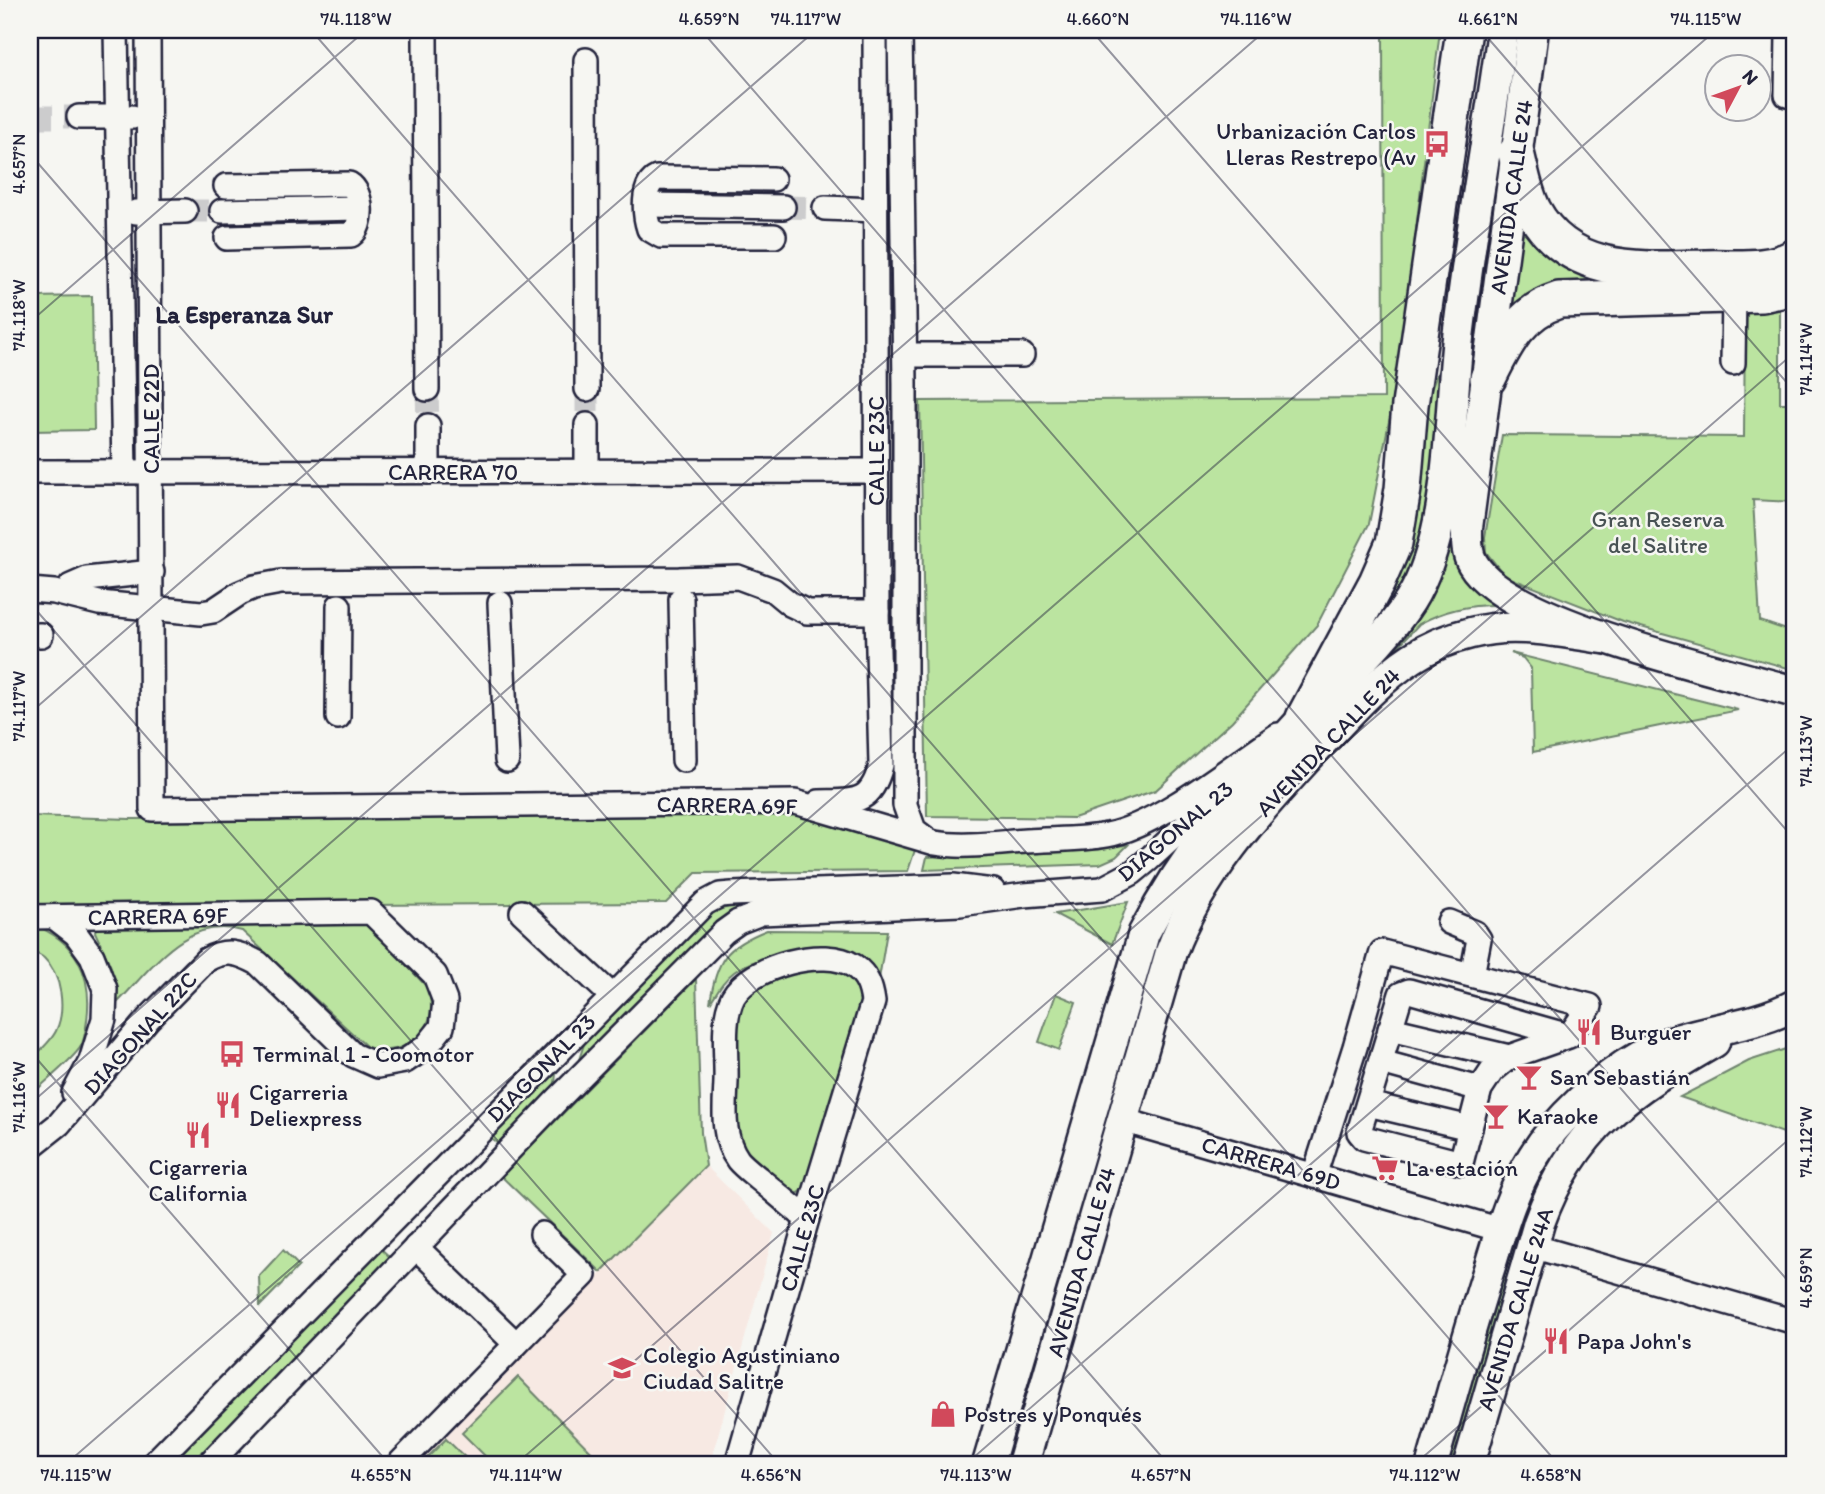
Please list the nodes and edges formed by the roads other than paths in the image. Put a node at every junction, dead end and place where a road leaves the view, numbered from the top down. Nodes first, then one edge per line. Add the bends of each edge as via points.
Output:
1 (116, 30) edge
2 (148, 30) edge
3 (875, 30) edge
4 (900, 30) edge
5 (1464, 30) edge
6 (1503, 30) edge
7 (1533, 30) edge
8 (1795, 33) edge
9 (425, 38) dead end
10 (586, 60) dead end
11 (1795, 96) edge
12 (79, 117) tunnel mouth
13 (117, 117) junction
14 (149, 117) junction
15 (1516, 153) junction
16 (774, 179) dead end
17 (226, 186) tunnel mouth
18 (647, 205) junction
19 (783, 207) tunnel mouth
20 (359, 208) junction
21 (825, 208) tunnel mouth
22 (875, 210) junction
23 (185, 211) tunnel mouth
24 (222, 211) tunnel mouth
25 (119, 212) junction
26 (149, 212) junction
27 (774, 236) dead end
28 (227, 238) tunnel mouth
29 (1471, 239) junction
30 (1795, 257) edge
31 (1795, 287) edge
32 (1734, 294) junction
33 (905, 355) junction
34 (1022, 355) dead end
35 (1733, 363) dead end
36 (1488, 378) junction
37 (428, 389) tunnel mouth
38 (587, 389) tunnel mouth
39 (1410, 405) junction
40 (587, 425) tunnel mouth
41 (428, 426) tunnel mouth
42 (876, 471) junction
43 (30, 472) edge
44 (124, 472) junction
45 (152, 472) junction
46 (428, 472) junction
47 (587, 472) junction
48 (152, 572) junction
49 (761, 572) dead end
50 (246, 578) dead end
51 (71, 586) dead end
52 (30, 590) edge
53 (681, 598) dead end
54 (500, 603) dead end
55 (339, 606) dead end
56 (152, 607) junction
57 (807, 612) junction
58 (877, 612) junction
59 (201, 613) junction
60 (1603, 638) junction
61 (1736, 675) junction
62 (1795, 692) edge
63 (1795, 706) edge
64 (338, 718) dead end
65 (1304, 718) junction
66 (507, 760) dead end
67 (684, 760) dead end
68 (796, 803) junction
69 (152, 809) joint
70 (926, 839) junction
71 (1024, 895) junction
72 (522, 912) dead end
73 (30, 917) edge
74 (54, 917) junction
75 (1449, 922) dead end
76 (1449, 969) junction
77 (1472, 975) junction
78 (612, 996) junction
79 (1441, 999) junction
80 (1795, 1005) edge
81 (1795, 1020) edge
82 (1742, 1026) junction
83 (580, 1028) junction
84 (1391, 1029) junction
85 (1569, 1036) junction
86 (1509, 1057) junction
87 (1381, 1062) junction
88 (378, 1066) joint
89 (1479, 1089) junction
90 (558, 1099) junction
91 (1368, 1104) junction
92 (1122, 1120) junction
93 (59, 1125) junction
94 (1470, 1128) junction
95 (30, 1147) edge
96 (1314, 1176) junction
97 (807, 1219) junction
98 (1501, 1230) junction
99 (542, 1234) dead end
100 (1532, 1246) junction
101 (416, 1247) junction
102 (1795, 1322) edge
103 (516, 1344) junction
104 (153, 1464) edge
105 (209, 1464) edge
106 (399, 1464) edge
107 (737, 1464) edge
108 (988, 1464) edge
109 (1023, 1464) edge
110 (1432, 1464) edge
111 (1469, 1464) edge

1 - 13 street, CALLE 22D
2 - 14 street, CALLE 22D
3 - 22 street, CALLE 23C
4 - 33 street, CALLE 23C
5 - 39 highway
6 - 29 main road, AVENIDA CALLE 24
7 - 15 main road, AVENIDA CALLE 24
8 - 11 street via 1788,34 1787,94
9 - 37 street
10 - 38 street
12 - 13 street
13 - 14 street
13 - 25 street, CALLE 22D
14 - 26 street, CALLE 22D
15 - 30 highway via 1527,196 1549,232 1575,252 1604,264 1639,270 1766,267
15 - 36 main road, AVENIDA CALLE 24
16 - 18 street via 657,178 647,188
17 - 20 street via 349,184 359,195
18 - 19 street
18 - 27 street via 649,229 661,236
20 - 24 street
20 - 28 street via 358,228 351,235
21 - 22 street
22 - 42 street, CALLE 23C
23 - 26 street
25 - 26 street
25 - 44 street, CALLE 22D
26 - 45 street, CALLE 22D
29 - 39 main road
29 - 65 main road, AVENIDA CALLE 24 via 1442,499 1427,565 1398,618
31 - 32 highway
32 - 35 street
32 - 36 highway via 1570,298 1546,304 1513,332
33 - 34 street
33 - 70 street, CALLE 23C via 905,805 914,830
36 - 60 main road, AVENIDA CALLE 24 via 1467,528 1472,564 1497,590
39 - 65 highway via 1394,543
40 - 47 street
41 - 46 street
42 - 47 street, CARRERA 70
42 - 58 street, CALLE 23C
43 - 44 street, CARRERA 70
44 - 45 street, CARRERA 70
45 - 46 street, CARRERA 70
45 - 48 street, CALLE 22D
46 - 47 street, CARRERA 70
48 - 51 street via 87,579
48 - 56 street, CALLE 22D
49 - 57 street via 783,584
50 - 59 street via 214,598
52 - 56 street
53 - 67 street
54 - 66 street
55 - 64 street
56 - 59 street
56 - 69 street, CALLE 22D
57 - 58 street
57 - 59 street via 774,590 735,577 281,582 254,587
58 - 68 street, CALLE 23C via 881,765 877,781 856,801
60 - 61 main road
60 - 92 main road, AVENIDA CALLE 24 via 1530,628 1475,631 1422,652 1374,688 1258,813 1190,909 1171,952
61 - 62 main road
61 - 63 main road
65 - 70 street, CARRERA 69F via 1163,813 1133,827 1107,835 1003,843 947,845
65 - 71 street, DIAGONAL 23 via 1132,873 1102,889
65 - 108 main road, AVENIDA CALLE 24 via 1211,824 1144,933
68 - 69 street, CARRERA 69F
68 - 70 street, CARRERA 69F
71 - 78 street, DIAGONAL 23 via 953,886 720,895 699,907
71 - 90 street, DIAGONAL 23 via 960,904 761,914 738,922
72 - 78 street
73 - 74 street, CARRERA 69F
74 - 88 street, CARRERA 69F via 370,912 435,975 445,1002 442,1027 426,1047 405,1061
74 - 93 street via 76,934 92,956 106,989 104,1019 90,1061
75 - 77 street via 1479,939
76 - 77 street
76 - 79 street
76 - 96 street via 1382,952
77 - 85 street via 1590,1006
78 - 83 street, DIAGONAL 23
79 - 84 street via 1409,991 1401,994
79 - 85 street
80 - 82 main road
81 - 82 main road
82 - 98 main road, AVENIDA CALLE 24A via 1671,1042 1614,1073 1543,1143 1521,1180
82 - 100 main road, AVENIDA CALLE 24A via 1639,1087 1608,1113 1578,1145 1548,1198
83 - 90 street
83 - 104 street, DIAGONAL 23
84 - 86 street
84 - 87 street
85 - 86 street
86 - 89 street
87 - 89 street
87 - 91 street
88 - 93 street, DIAGONAL 22C via 353,1055 258,963 229,951 206,960 148,1019
89 - 94 street
90 - 101 street, DIAGONAL 23
91 - 94 street
91 - 94 street via 1359,1132 1364,1138 1461,1163
92 - 96 street, CARRERA 69D
92 - 109 main road, AVENIDA CALLE 24
93 - 95 street
96 - 98 street, CARRERA 69D
97 - 97 street, CALLE 23C via 873,1002 869,981 852,964 840,960 791,961 769,967 735,994 727,1012 728,1142 738,1161
97 - 107 street, CALLE 23C
98 - 110 main road, AVENIDA CALLE 24A
99 - 103 street via 584,1275
100 - 102 street
100 - 111 main road, AVENIDA CALLE 24A
101 - 103 street
101 - 105 street, DIAGONAL 23
103 - 106 street

